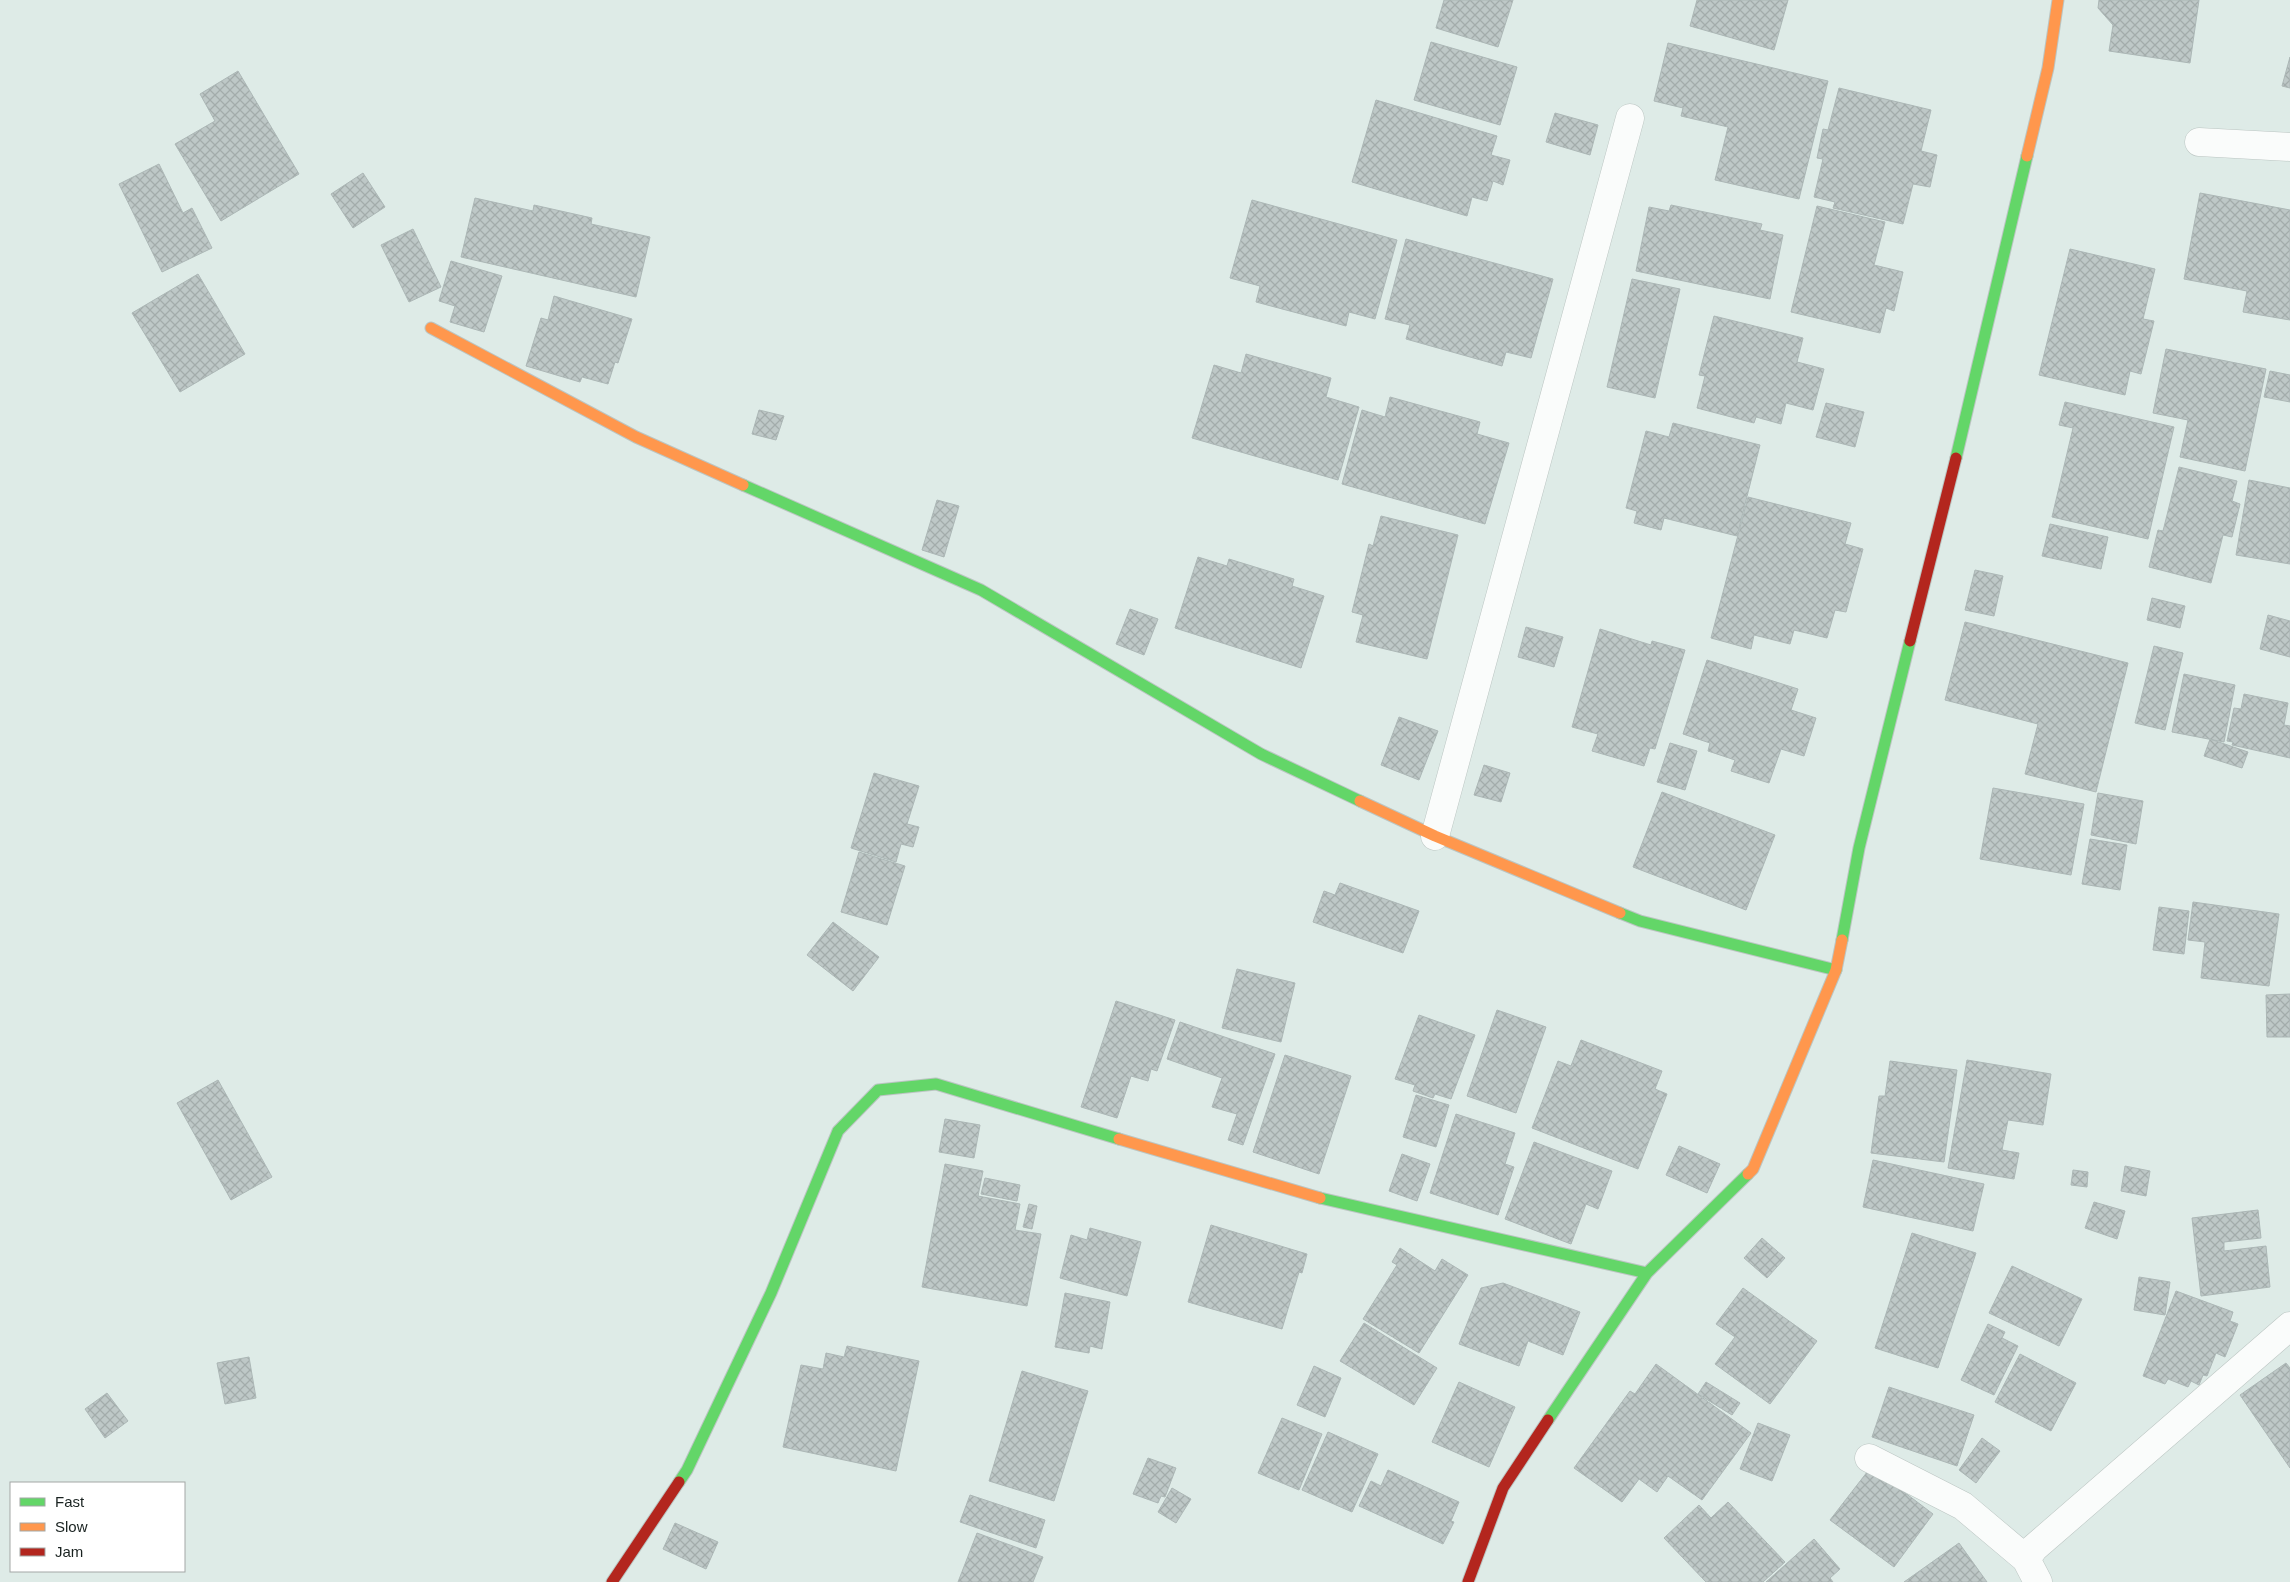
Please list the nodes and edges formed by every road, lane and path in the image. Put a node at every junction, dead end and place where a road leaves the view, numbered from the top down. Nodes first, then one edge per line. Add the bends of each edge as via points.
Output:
1 (2058, 0) edge
2 (1630, 118) dead end
3 (2199, 142) dead end
4 (2290, 147) edge
5 (432, 328) dead end
6 (1435, 836) junction
7 (1836, 970) junction
8 (1647, 1273) junction
9 (2290, 1326) edge
10 (1869, 1458) dead end
11 (2032, 1570) edge
12 (612, 1582) edge
13 (1468, 1582) edge

1 - 7 street via 2048,68 1983,347 1859,848
2 - 6 street
3 - 4 street
5 - 6 street via 636,437 980,590 1261,754
6 - 7 street via 1640,921
7 - 8 street via 1753,1169
8 - 12 street via 1306,1195 936,1084 878,1090 838,1131 772,1293 687,1470
8 - 13 street via 1503,1488
9 - 11 street via 2034,1548
10 - 11 street via 1963,1506

